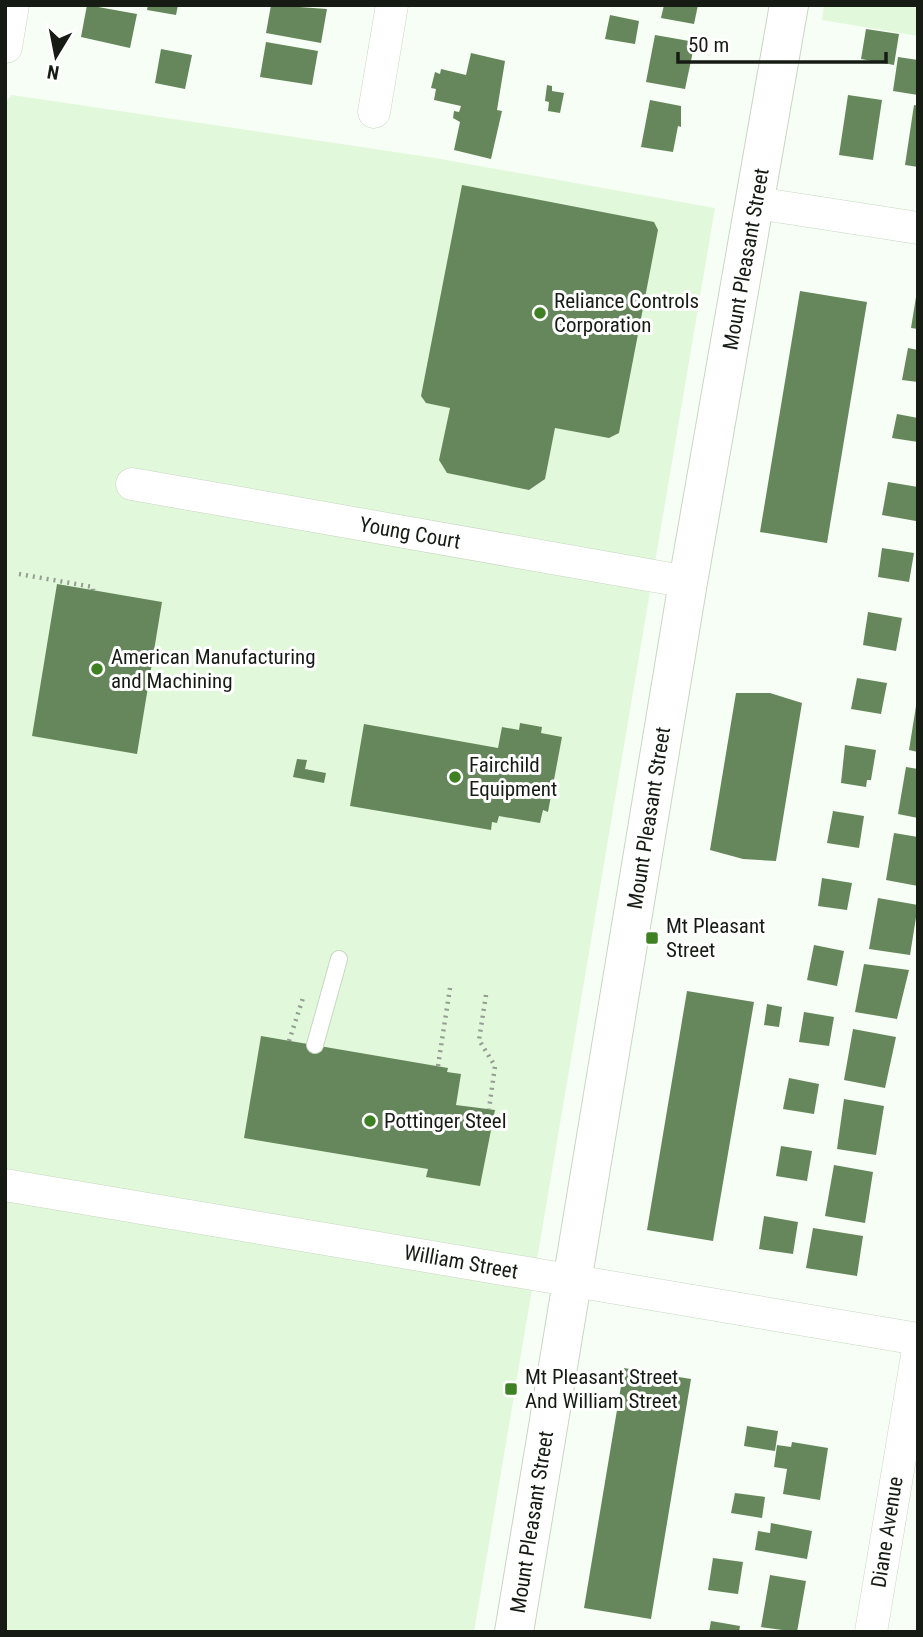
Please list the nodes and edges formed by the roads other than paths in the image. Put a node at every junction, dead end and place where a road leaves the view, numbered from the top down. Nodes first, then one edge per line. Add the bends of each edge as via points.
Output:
1 (13, 5) edge
2 (392, 5) edge
3 (789, 5) edge
4 (6, 47) edge
5 (374, 112) dead end
6 (756, 203) junction
7 (918, 228) edge
8 (132, 484) dead end
9 (688, 582) junction
10 (339, 959) dead end
11 (315, 1045) dead end
12 (5, 1185) edge
13 (571, 1281) junction
14 (918, 1339) edge
15 (918, 1350) edge
16 (514, 1632) edge
17 (871, 1632) edge

1 - 4 street
2 - 5 street
3 - 6 street, Mount Pleasant Street
6 - 7 street
6 - 9 street, Mount Pleasant Street
8 - 9 street, Young Court
9 - 13 street, Mount Pleasant Street
10 - 11 lane
12 - 13 street, William Street
13 - 14 street, William Street
13 - 16 street, Mount Pleasant Street
15 - 17 street, Diane Avenue

